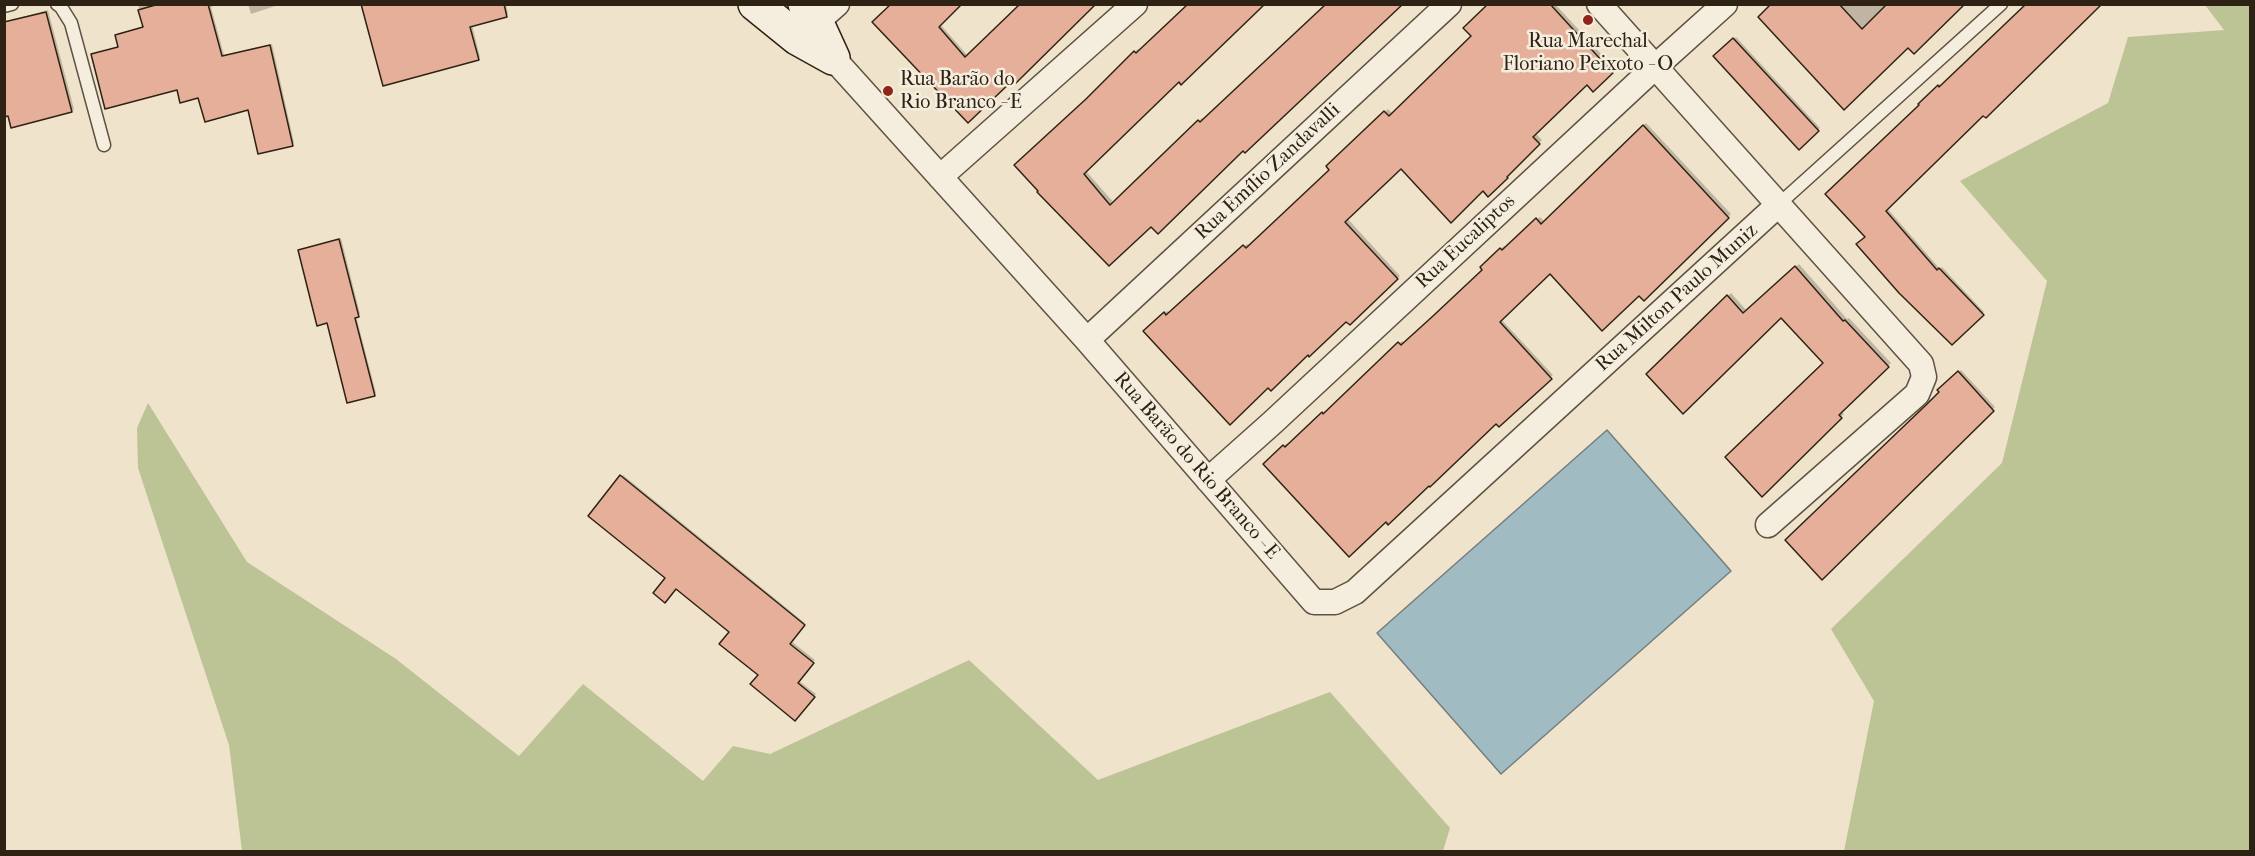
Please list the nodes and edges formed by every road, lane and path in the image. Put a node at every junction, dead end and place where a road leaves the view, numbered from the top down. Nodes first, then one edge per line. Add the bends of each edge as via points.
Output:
1 (12, 4) edge
2 (57, 4) edge
3 (755, 4) edge
4 (1135, 4) edge
5 (1449, 4) edge
6 (1599, 4) edge
7 (1725, 4) edge
8 (2001, 4) edge
9 (4, 6) edge
10 (814, 18) edge
11 (833, 58) joint
12 (1655, 67) junction
13 (104, 145) dead end
14 (940, 177) junction
15 (1778, 206) junction
16 (1087, 340) junction
17 (1208, 480) junction
18 (1768, 525) dead end
19 (1355, 592) joint

1 - 9 lane
2 - 13 lane via 71,23
3 - 10 street, Rua Barão do Rio Branco - E
4 - 14 street
5 - 16 street, Rua Emílio Zandavalli
6 - 12 street
7 - 12 street, Rua Eucaliptos
8 - 15 lane, Rua Milton Paulo Muniz
10 - 11 street, Rua Barão do Rio Branco - E
11 - 14 street, Rua Barão do Rio Branco - E
12 - 15 street
12 - 17 street, Rua Eucaliptos
14 - 16 street, Rua Barão do Rio Branco - E
15 - 18 street via 1921,364 1924,377 1917,394
15 - 19 street, Rua Milton Paulo Muniz
16 - 17 street, Rua Barão do Rio Branco - E
17 - 19 street, Rua Barão do Rio Branco - E via 1314,602 1335,602

